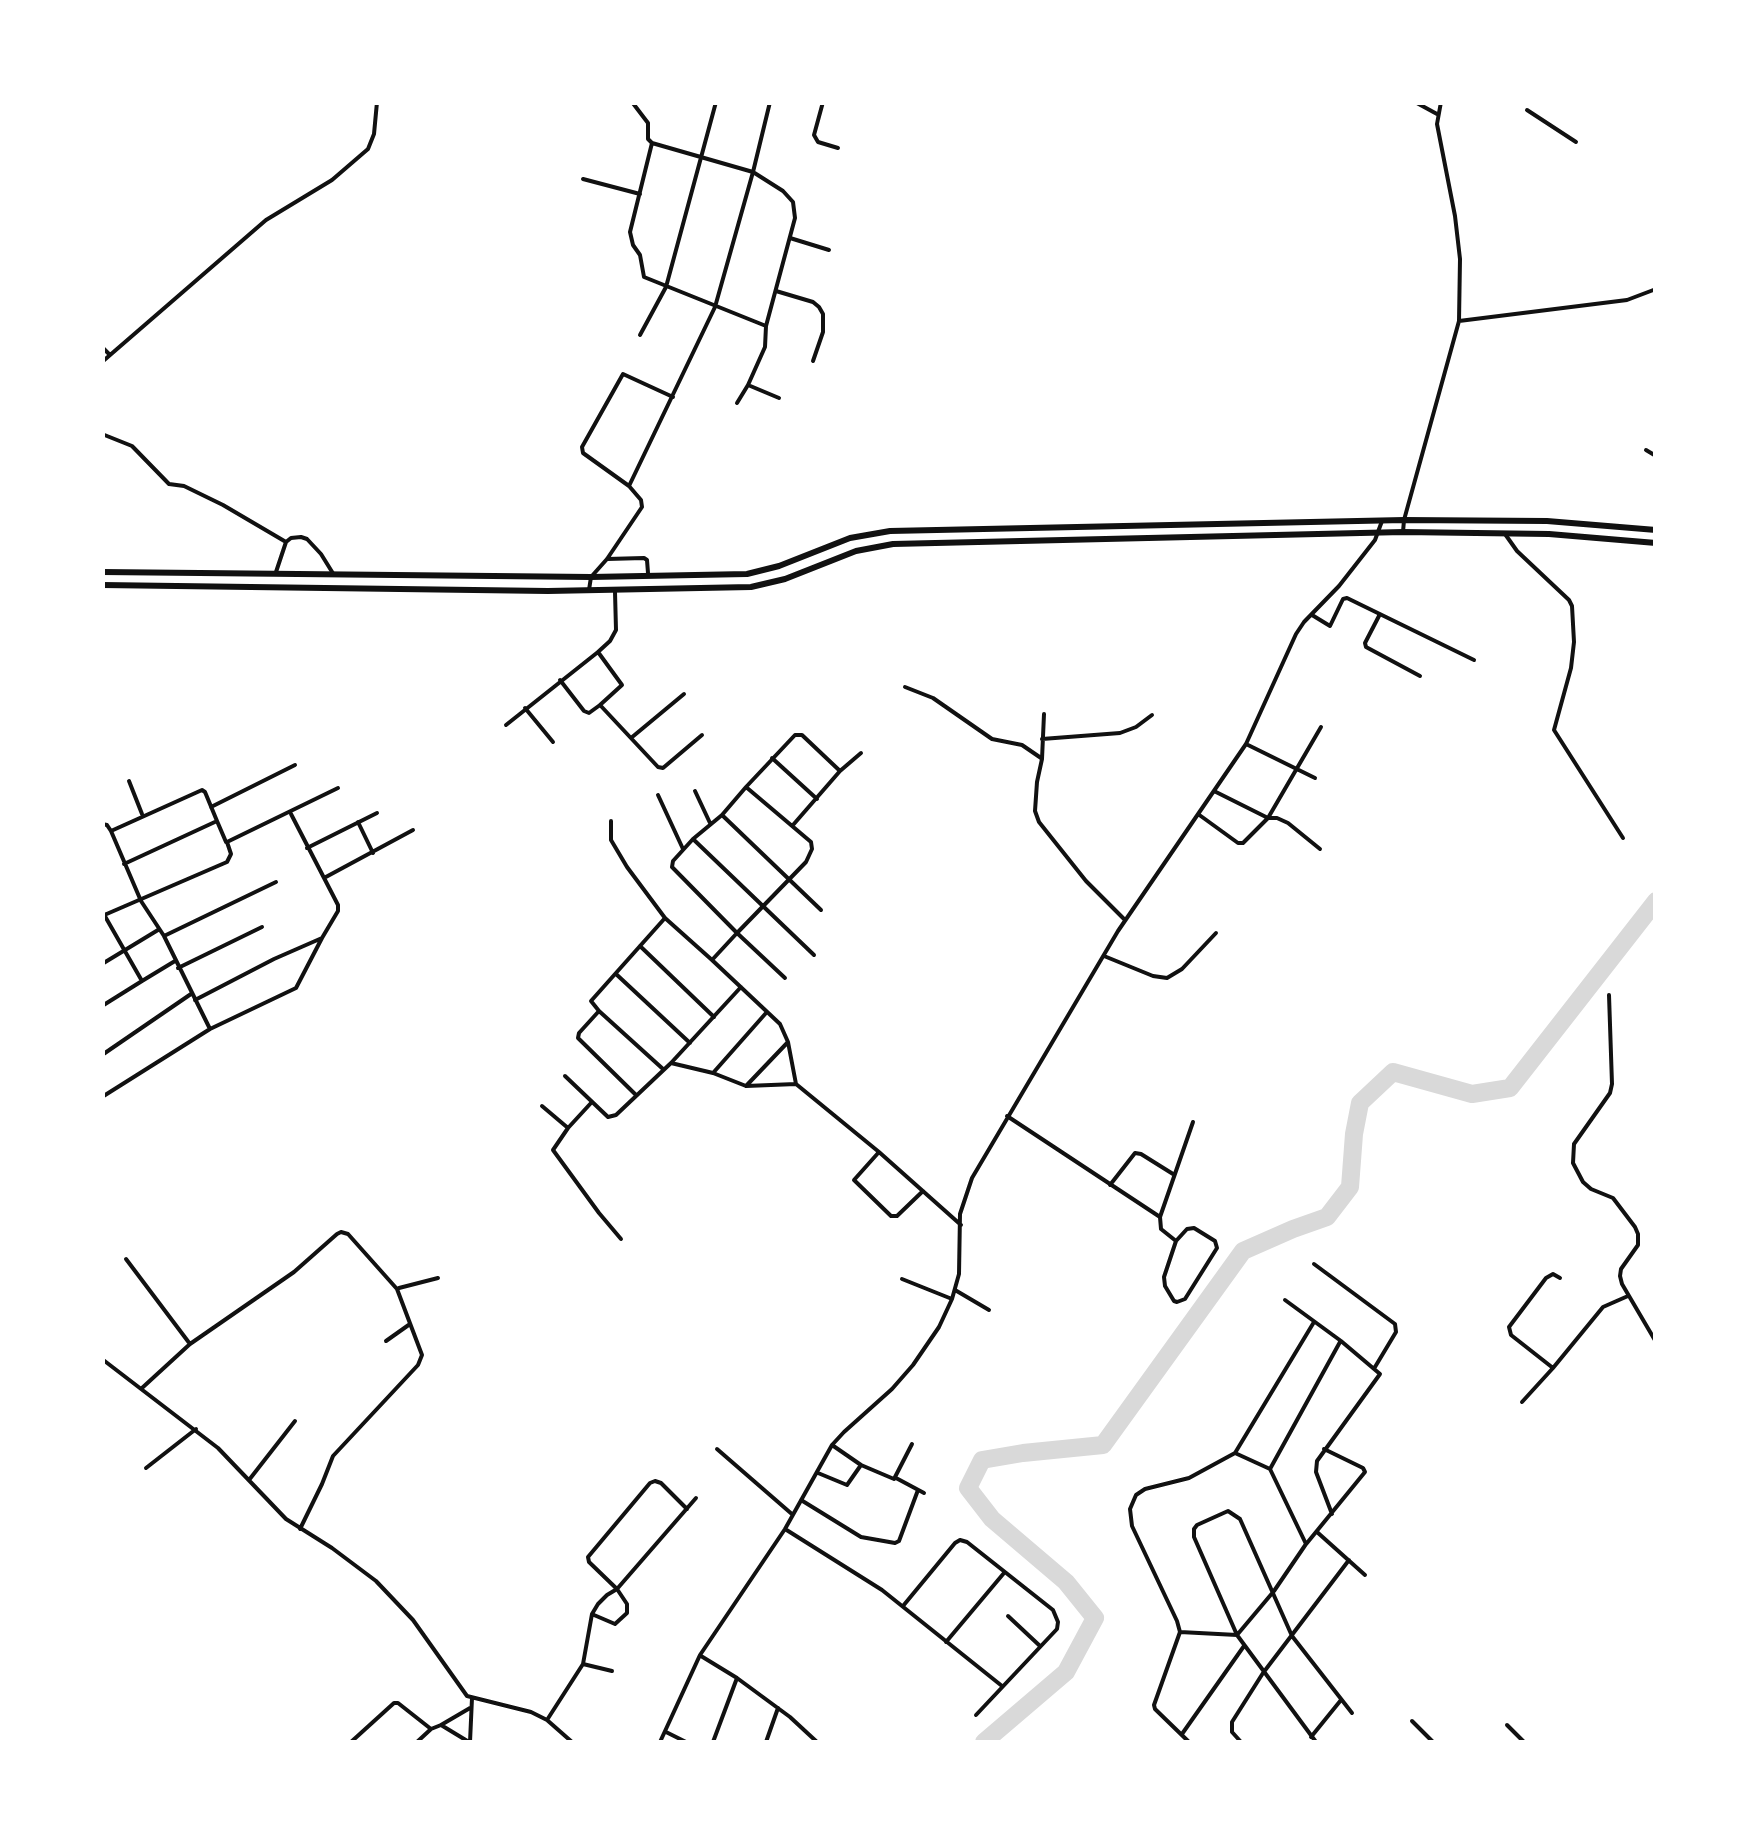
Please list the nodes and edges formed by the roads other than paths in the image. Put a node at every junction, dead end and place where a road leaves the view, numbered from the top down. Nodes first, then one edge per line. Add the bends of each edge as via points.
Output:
1 (377, 102) edge
2 (632, 102) edge
3 (716, 102) edge
4 (770, 102) edge
5 (823, 102) edge
6 (1414, 102) edge
7 (1441, 102) edge
8 (1527, 110) dead end
9 (1438, 115) junction
10 (1576, 142) dead end
11 (652, 143) junction
12 (838, 148) dead end
13 (701, 159) junction
14 (753, 172) junction
15 (584, 179) dead end
16 (640, 194) junction
17 (790, 238) junction
18 (829, 250) dead end
19 (666, 287) junction
20 (1656, 289) edge
21 (776, 291) junction
22 (715, 307) junction
23 (1459, 321) junction
24 (766, 326) junction
25 (640, 336) dead end
26 (102, 348) edge
27 (110, 355) junction
28 (814, 361) dead end
29 (102, 362) edge
30 (748, 385) junction
31 (673, 397) junction
32 (779, 398) dead end
33 (737, 403) dead end
34 (102, 434) edge
35 (1646, 450) dead end
36 (1656, 456) edge
37 (629, 486) junction
38 (1404, 520) junction
39 (1382, 522) junction
40 (1124, 527) junction
41 (1656, 530) edge
42 (1403, 532) junction
43 (1378, 533) junction
44 (1505, 534) junction
45 (1124, 540) junction
46 (286, 542) junction
47 (1656, 543) edge
48 (606, 559) junction
49 (102, 572) edge
50 (275, 574) junction
51 (334, 575) junction
52 (346, 575) junction
53 (648, 575) junction
54 (591, 577) junction
55 (102, 586) edge
56 (346, 588) junction
57 (589, 590) junction
58 (614, 590) junction
59 (1380, 614) junction
60 (1312, 615) junction
61 (598, 652) junction
62 (1474, 660) dead end
63 (1420, 676) dead end
64 (560, 680) junction
65 (905, 687) dead end
66 (684, 694) dead end
67 (600, 705) junction
68 (525, 708) junction
69 (1044, 714) dead end
70 (1152, 716) dead end
71 (506, 725) dead end
72 (1321, 728) dead end
73 (702, 735) dead end
74 (631, 738) junction
75 (1041, 739) junction
76 (553, 742) dead end
77 (1246, 744) junction
78 (860, 753) dead end
79 (772, 758) junction
80 (1042, 759) junction
81 (295, 765) dead end
82 (1298, 768) junction
83 (840, 770) junction
84 (1315, 778) dead end
85 (129, 782) dead end
86 (746, 787) junction
87 (338, 788) dead end
88 (695, 791) dead end
89 (1214, 791) junction
90 (658, 795) dead end
91 (816, 799) junction
92 (211, 807) junction
93 (290, 812) junction
94 (376, 813) dead end
95 (1198, 814) junction
96 (722, 815) junction
97 (143, 816) junction
98 (1268, 818) junction
99 (218, 821) junction
100 (358, 822) junction
101 (611, 822) dead end
102 (102, 824) edge
103 (711, 824) junction
104 (793, 825) junction
105 (413, 830) dead end
106 (110, 831) junction
107 (1623, 838) dead end
108 (693, 839) junction
109 (226, 842) junction
110 (307, 848) junction
111 (682, 849) junction
112 (1320, 849) dead end
113 (373, 853) junction
114 (124, 864) junction
115 (324, 878) junction
116 (787, 880) junction
117 (276, 882) dead end
118 (141, 901) junction
119 (761, 906) junction
120 (821, 910) dead end
121 (103, 914) edge
122 (665, 918) junction
123 (1125, 920) junction
124 (262, 927) dead end
125 (160, 928) junction
126 (737, 932) junction
127 (1216, 933) dead end
128 (164, 936) junction
129 (322, 938) junction
130 (640, 946) junction
131 (124, 950) junction
132 (814, 956) dead end
133 (1103, 956) junction
134 (712, 960) junction
135 (175, 961) junction
136 (102, 964) edge
137 (178, 968) junction
138 (615, 973) junction
139 (785, 978) dead end
140 (142, 981) junction
141 (741, 988) junction
142 (191, 994) junction
143 (1609, 995) dead end
144 (195, 1000) junction
145 (102, 1006) edge
146 (598, 1012) junction
147 (767, 1012) junction
148 (714, 1017) junction
149 (210, 1029) junction
150 (788, 1042) junction
151 (690, 1043) junction
152 (102, 1055) edge
153 (671, 1062) junction
154 (663, 1069) junction
155 (714, 1073) junction
156 (564, 1076) dead end
157 (796, 1084) junction
158 (746, 1086) junction
159 (636, 1095) junction
160 (103, 1097) edge
161 (591, 1103) junction
162 (542, 1106) dead end
163 (1007, 1116) junction
164 (1194, 1122) dead end
165 (568, 1128) junction
166 (879, 1152) junction
167 (1173, 1174) junction
168 (1110, 1185) junction
169 (923, 1191) junction
170 (1160, 1217) junction
171 (961, 1225) junction
172 (620, 1239) dead end
173 (1176, 1241) junction
174 (126, 1259) dead end
175 (1314, 1264) dead end
176 (438, 1278) dead end
177 (1560, 1278) dead end
178 (902, 1279) dead end
179 (397, 1289) junction
180 (955, 1290) junction
181 (1628, 1296) junction
182 (952, 1299) junction
183 (1285, 1300) dead end
184 (989, 1310) dead end
185 (1314, 1322) junction
186 (410, 1324) junction
187 (386, 1341) dead end
188 (1341, 1342) junction
189 (1656, 1342) edge
190 (190, 1344) junction
191 (102, 1359) edge
192 (1374, 1368) junction
193 (1553, 1368) junction
194 (142, 1388) junction
195 (1522, 1402) dead end
196 (295, 1422) dead end
197 (196, 1429) junction
198 (912, 1444) dead end
199 (832, 1445) junction
200 (716, 1449) dead end
201 (1324, 1449) junction
202 (1235, 1453) junction
203 (860, 1465) junction
204 (146, 1468) dead end
205 (1270, 1469) junction
206 (817, 1472) junction
207 (896, 1478) junction
208 (249, 1480) junction
209 (918, 1490) junction
210 (924, 1494) dead end
211 (696, 1498) dead end
212 (801, 1500) junction
213 (687, 1508) junction
214 (1332, 1514) junction
215 (793, 1515) junction
216 (300, 1529) junction
217 (785, 1530) junction
218 (1317, 1532) junction
219 (1306, 1544) junction
220 (1349, 1560) junction
221 (1005, 1572) junction
222 (1365, 1575) dead end
223 (617, 1590) junction
224 (1274, 1592) junction
225 (903, 1606) junction
226 (592, 1614) junction
227 (1008, 1616) dead end
228 (1180, 1632) junction
229 (1237, 1635) junction
230 (1292, 1636) junction
231 (946, 1642) junction
232 (1040, 1646) junction
233 (1244, 1646) junction
234 (700, 1656) junction
235 (583, 1664) junction
236 (612, 1671) dead end
237 (1263, 1673) junction
238 (738, 1678) junction
239 (1002, 1686) junction
240 (472, 1698) junction
241 (1342, 1700) junction
242 (470, 1708) junction
243 (778, 1708) junction
244 (1352, 1713) dead end
245 (976, 1714) dead end
246 (547, 1720) junction
247 (1412, 1721) dead end
248 (441, 1725) junction
249 (1508, 1726) dead end
250 (431, 1730) junction
251 (666, 1732) junction
252 (1182, 1734) junction
253 (1311, 1737) junction
254 (351, 1742) edge
255 (417, 1742) edge
256 (470, 1742) edge
257 (572, 1742) edge
258 (660, 1742) edge
259 (686, 1742) edge
260 (712, 1742) edge
261 (766, 1742) edge
262 (817, 1742) edge
263 (1188, 1742) edge
264 (1241, 1742) edge
265 (1316, 1742) edge
266 (1433, 1742) edge
267 (1524, 1742) edge

1 - 27 street via 368,149 266,220
2 - 11 street via 648,122
3 - 13 street
4 - 14 street
5 - 12 street via 814,135
6 - 9 street
7 - 9 street
8 - 10 street
9 - 23 street via 1460,258
11 - 13 street
11 - 16 street
13 - 14 street
13 - 19 street
14 - 17 street via 793,202
14 - 22 street
15 - 16 street
16 - 19 street via 630,239 644,277
17 - 18 street
17 - 21 street
19 - 22 street
19 - 25 street
20 - 23 street via 1626,300
21 - 24 street
21 - 28 street via 813,302 823,314
22 - 24 street
22 - 31 street
23 - 38 street
24 - 30 street via 765,347
26 - 27 street
27 - 29 street
30 - 32 street
30 - 33 street
31 - 37 street
31 - 37 street via 622,374 582,447
34 - 46 street via 132,446 169,484
35 - 36 street
37 - 48 street via 642,506
38 - 39 main road
38 - 41 main road
38 - 42 street
39 - 40 main road
39 - 43 street
40 - 45 main road
40 - 53 main road via 890,531 747,574
42 - 43 main road
42 - 44 main road
43 - 45 main road
43 - 60 street
44 - 47 main road
44 - 107 street via 1572,606 1571,668 1554,730
45 - 58 main road via 893,544 750,587
46 - 50 street
46 - 51 street via 307,539
48 - 53 street via 644,558
48 - 54 street
49 - 50 main road
50 - 51 main road
51 - 52 main road
52 - 54 main road
52 - 56 main road
53 - 54 main road
54 - 57 street
55 - 56 main road
56 - 57 main road
57 - 58 main road
58 - 61 street via 616,630
59 - 60 street via 1347,598 1330,626
59 - 62 street
59 - 63 street via 1366,648
60 - 77 street via 1296,634
61 - 64 street
61 - 67 street via 622,683
64 - 67 street via 587,713
64 - 68 street
65 - 80 street
66 - 74 street
67 - 74 street
68 - 71 street
68 - 76 street
69 - 75 street
70 - 75 street via 1120,734
72 - 82 street
73 - 74 street via 661,768
75 - 80 street
77 - 82 street
77 - 89 street
78 - 83 street
79 - 83 street via 800,734
79 - 86 street
79 - 91 street
80 - 123 street via 1039,822
81 - 92 street
82 - 84 street
82 - 98 street
83 - 91 street
85 - 97 street
86 - 96 street
86 - 104 street
87 - 93 street
88 - 103 street
89 - 95 street
89 - 98 street
90 - 111 street
91 - 104 street
92 - 97 street via 202,790
92 - 99 street
93 - 109 street
93 - 110 street
94 - 100 street
95 - 98 street via 1240,844
95 - 123 street
96 - 103 street
96 - 116 street
97 - 106 street
98 - 112 street via 1288,822
99 - 109 street
99 - 114 street
100 - 110 street
100 - 113 street
101 - 122 street via 618,854
102 - 106 street
103 - 108 street
104 - 116 street via 812,849
105 - 113 street
106 - 114 street
108 - 111 street
108 - 119 street
109 - 118 street via 227,862
110 - 115 street
111 - 126 street via 672,867
113 - 115 street
114 - 118 street
115 - 129 street via 338,908
116 - 119 street
116 - 120 street
117 - 128 street
118 - 121 street
118 - 125 street
119 - 126 street
119 - 132 street
121 - 131 street
122 - 130 street
122 - 134 street
123 - 133 street
124 - 137 street
125 - 128 street
125 - 131 street
126 - 134 street
126 - 139 street
127 - 133 street via 1166,978
128 - 135 street
129 - 144 street
129 - 149 street via 299,985
130 - 138 street
130 - 148 street
131 - 136 street
131 - 140 street
133 - 163 street
134 - 141 street
135 - 137 street
135 - 140 street
137 - 142 street
138 - 146 street via 591,1001
138 - 151 street
140 - 145 street
141 - 147 street
141 - 148 street
142 - 144 street
142 - 152 street
143 - 181 street via 1612,1084 1572,1154 1577,1174 1613,1198 1635,1226 1638,1244 1621,1268
144 - 149 street
146 - 154 street
146 - 159 street via 578,1038
147 - 150 street
147 - 155 street
148 - 151 street
149 - 160 street
150 - 157 street
150 - 158 street
151 - 153 street
153 - 154 street
153 - 155 street
154 - 159 street
155 - 158 street
156 - 161 street
157 - 158 street
157 - 166 street
159 - 161 street via 612,1117
161 - 165 street
162 - 165 street
163 - 168 street
163 - 171 street via 966,1191
164 - 167 street
165 - 172 street via 553,1150
166 - 169 street
166 - 169 street via 854,1180 891,1216
167 - 168 street via 1135,1153
167 - 170 street
168 - 170 street
169 - 171 street
170 - 173 street via 1161,1229
171 - 180 street
173 - 173 street via 1194,1228 1217,1248 1178,1302 1164,1278
174 - 190 street
175 - 192 street via 1396,1324
176 - 179 street
177 - 193 street via 1546,1278 1509,1327
178 - 182 street
179 - 186 street
179 - 190 street via 341,1232
180 - 182 street
180 - 184 street
181 - 189 street
181 - 193 street via 1603,1307
182 - 199 street via 913,1364
183 - 185 street
185 - 188 street
185 - 202 street
186 - 187 street
186 - 216 street via 421,1360 332,1456
188 - 192 street
188 - 205 street
190 - 194 street
191 - 194 street
192 - 201 street via 1378,1378
193 - 195 street
194 - 197 street
196 - 208 street
197 - 204 street
197 - 208 street
198 - 207 street
199 - 203 street
199 - 206 street
200 - 215 street
201 - 214 street via 1316,1472
201 - 214 street via 1366,1472
202 - 205 street
202 - 228 street via 1189,1478 1145,1489 1130,1509
203 - 206 street via 846,1485
203 - 207 street
205 - 219 street
206 - 212 street
207 - 209 street
208 - 216 street
209 - 210 street
209 - 212 street via 895,1543 861,1537
211 - 213 street
212 - 215 street
213 - 223 street
213 - 223 street via 661,1483 650,1483 588,1557
214 - 218 street
215 - 217 street
216 - 240 street via 376,1581
217 - 225 street
217 - 234 street
218 - 219 street
218 - 220 street
219 - 224 street
220 - 222 street
220 - 230 street
221 - 225 street via 960,1540
221 - 231 street
221 - 232 street via 1057,1616 1057,1628
223 - 226 street
223 - 226 street via 628,1609 619,1621
224 - 229 street
224 - 229 street via 1236,1515 1228,1511 1197,1525 1196,1542
224 - 230 street
225 - 231 street
226 - 235 street
227 - 232 street
228 - 229 street
228 - 252 street via 1154,1705
229 - 233 street
230 - 237 street
230 - 241 street
231 - 239 street
232 - 239 street
233 - 237 street
233 - 252 street
234 - 238 street
234 - 251 street
235 - 236 street
235 - 246 street
237 - 253 street
237 - 264 street via 1231,1726
238 - 243 street
238 - 260 street
239 - 245 street
240 - 242 street
240 - 246 street
241 - 244 street
241 - 253 street
242 - 248 street
242 - 256 street
243 - 261 street
243 - 262 street
246 - 257 street
247 - 266 street
248 - 250 street
248 - 256 street
249 - 267 street
250 - 254 street via 398,1702
250 - 255 street
251 - 258 street
251 - 259 street
252 - 263 street
253 - 265 street

